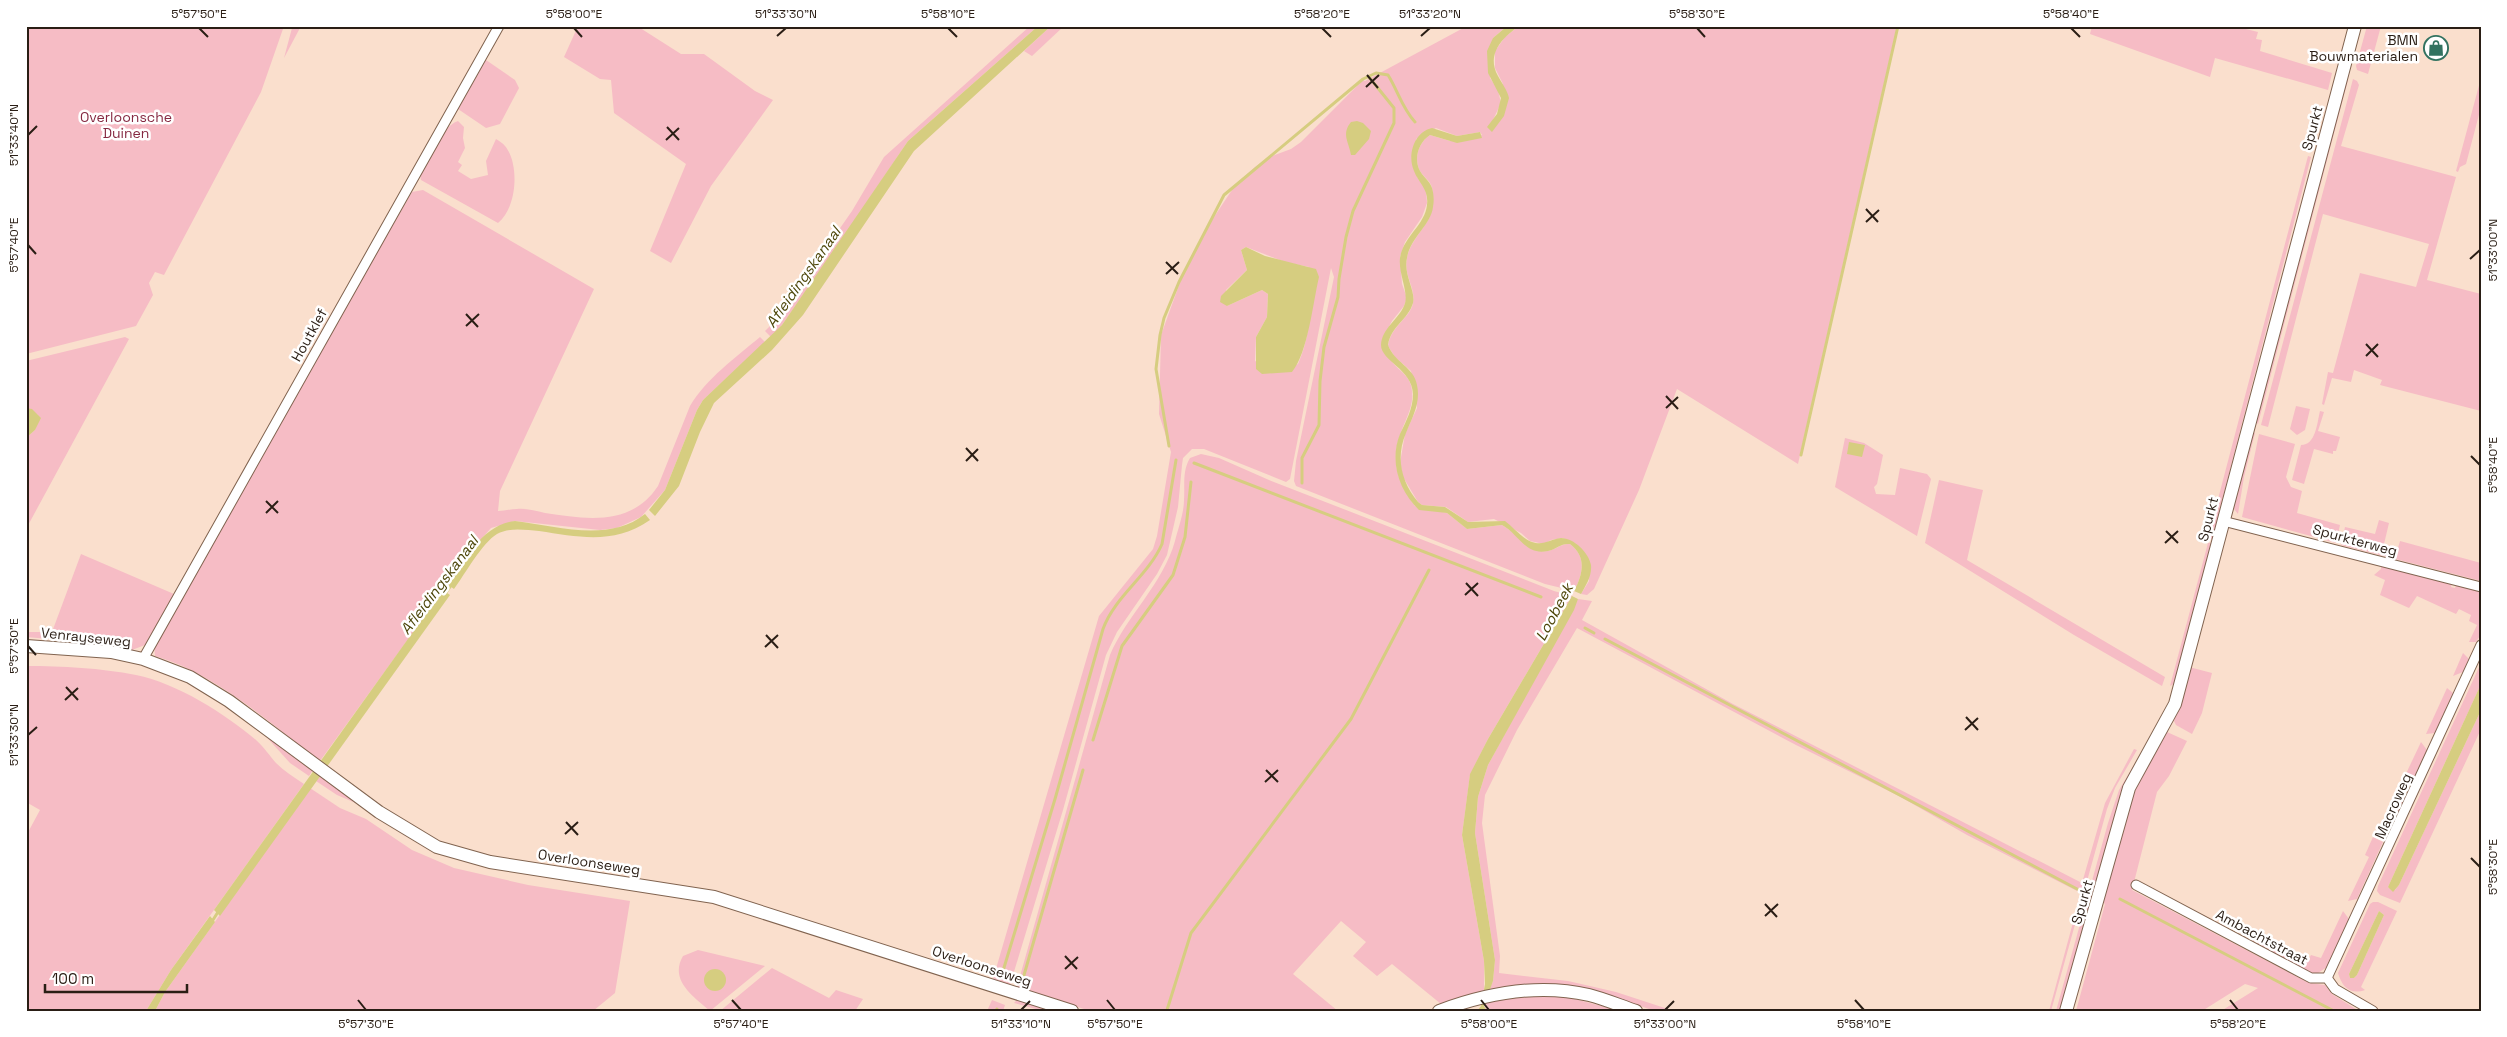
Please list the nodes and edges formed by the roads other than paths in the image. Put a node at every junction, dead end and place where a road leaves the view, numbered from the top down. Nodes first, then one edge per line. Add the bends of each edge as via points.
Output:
1 (499, 26) edge
2 (2355, 26) edge
3 (2222, 521) junction
4 (2481, 587) edge
5 (2481, 645) edge
6 (26, 646) edge
7 (142, 658) junction
8 (2136, 885) dead end
9 (2327, 978) junction
10 (1072, 1011) edge
11 (1439, 1011) edge
12 (1636, 1011) edge
13 (2066, 1011) edge
14 (2373, 1011) edge

1 - 7 street, Houtklef
2 - 3 street, Spurkt
3 - 4 street, Spurkterweg
3 - 13 street, Spurkt via 2175,704 2129,788
5 - 9 street, Macroweg
6 - 7 street, Venrayseweg via 110,652
7 - 10 street, Overloonseweg via 190,678 229,701 379,812 437,847 490,862 714,897
8 - 9 street, Ambachtstraat via 2311,978
9 - 14 street via 2335,989
11 - 12 street via 1499,993 1560,990 1589,995

